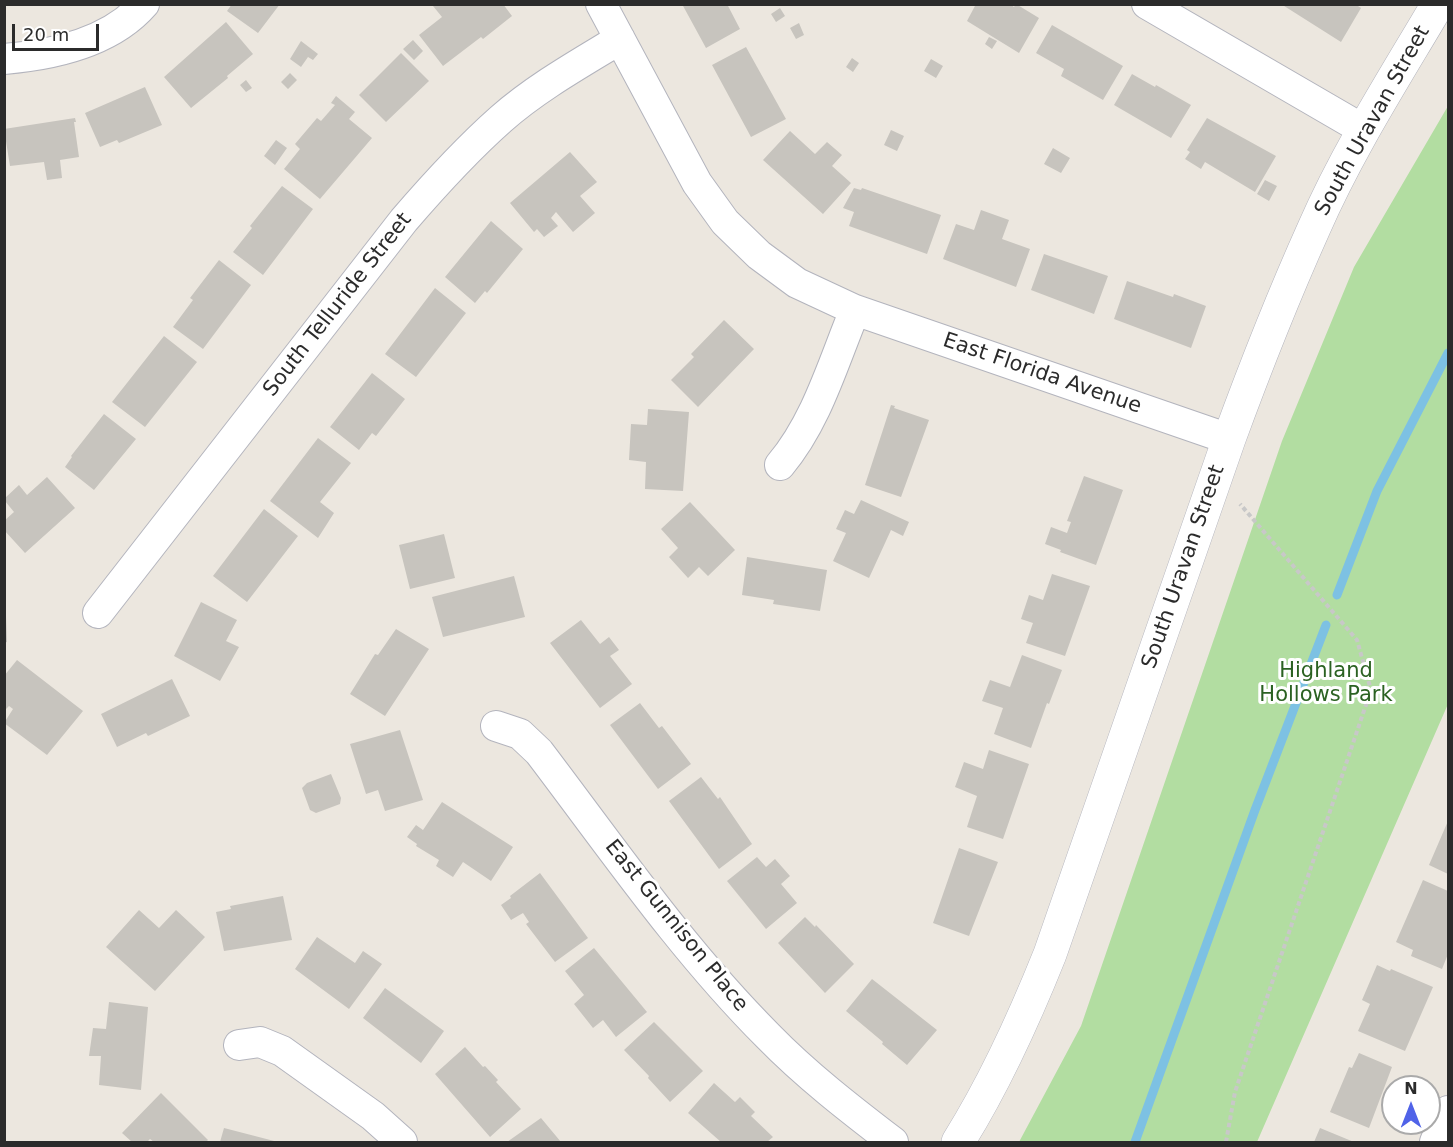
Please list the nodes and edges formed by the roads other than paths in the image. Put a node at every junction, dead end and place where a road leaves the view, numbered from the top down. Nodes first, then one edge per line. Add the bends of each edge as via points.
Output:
1 (144, 4) edge
2 (601, 4) edge
3 (1147, 4) edge
4 (1438, 4) edge
5 (620, 39) junction
6 (4, 59) edge
7 (1364, 130) junction
8 (855, 309) junction
9 (1229, 439) junction
10 (780, 465) dead end
11 (98, 613) dead end
12 (496, 726) dead end
13 (239, 1045) dead end
14 (1449, 1111) edge
15 (402, 1143) edge
16 (893, 1143) edge
17 (958, 1143) edge
18 (1435, 1143) edge

1 - 6 street via 111,30 81,44 39,56
2 - 5 street, East Florida Avenue
3 - 7 street
4 - 7 street, South Uravan Street
5 - 8 street, East Florida Avenue via 697,183 725,222 759,255 797,283
5 - 11 street, South Telluride Street via 559,76 502,118 450,167 404,219
7 - 9 street, South Uravan Street via 1314,226
8 - 9 street, East Florida Avenue
8 - 10 street via 807,426
9 - 17 street, South Uravan Street via 1050,954 1027,1012
12 - 16 street, East Gunnison Place via 520,734 539,752 694,956 768,1037
13 - 15 street via 260,1042 282,1052 373,1116
14 - 18 street

